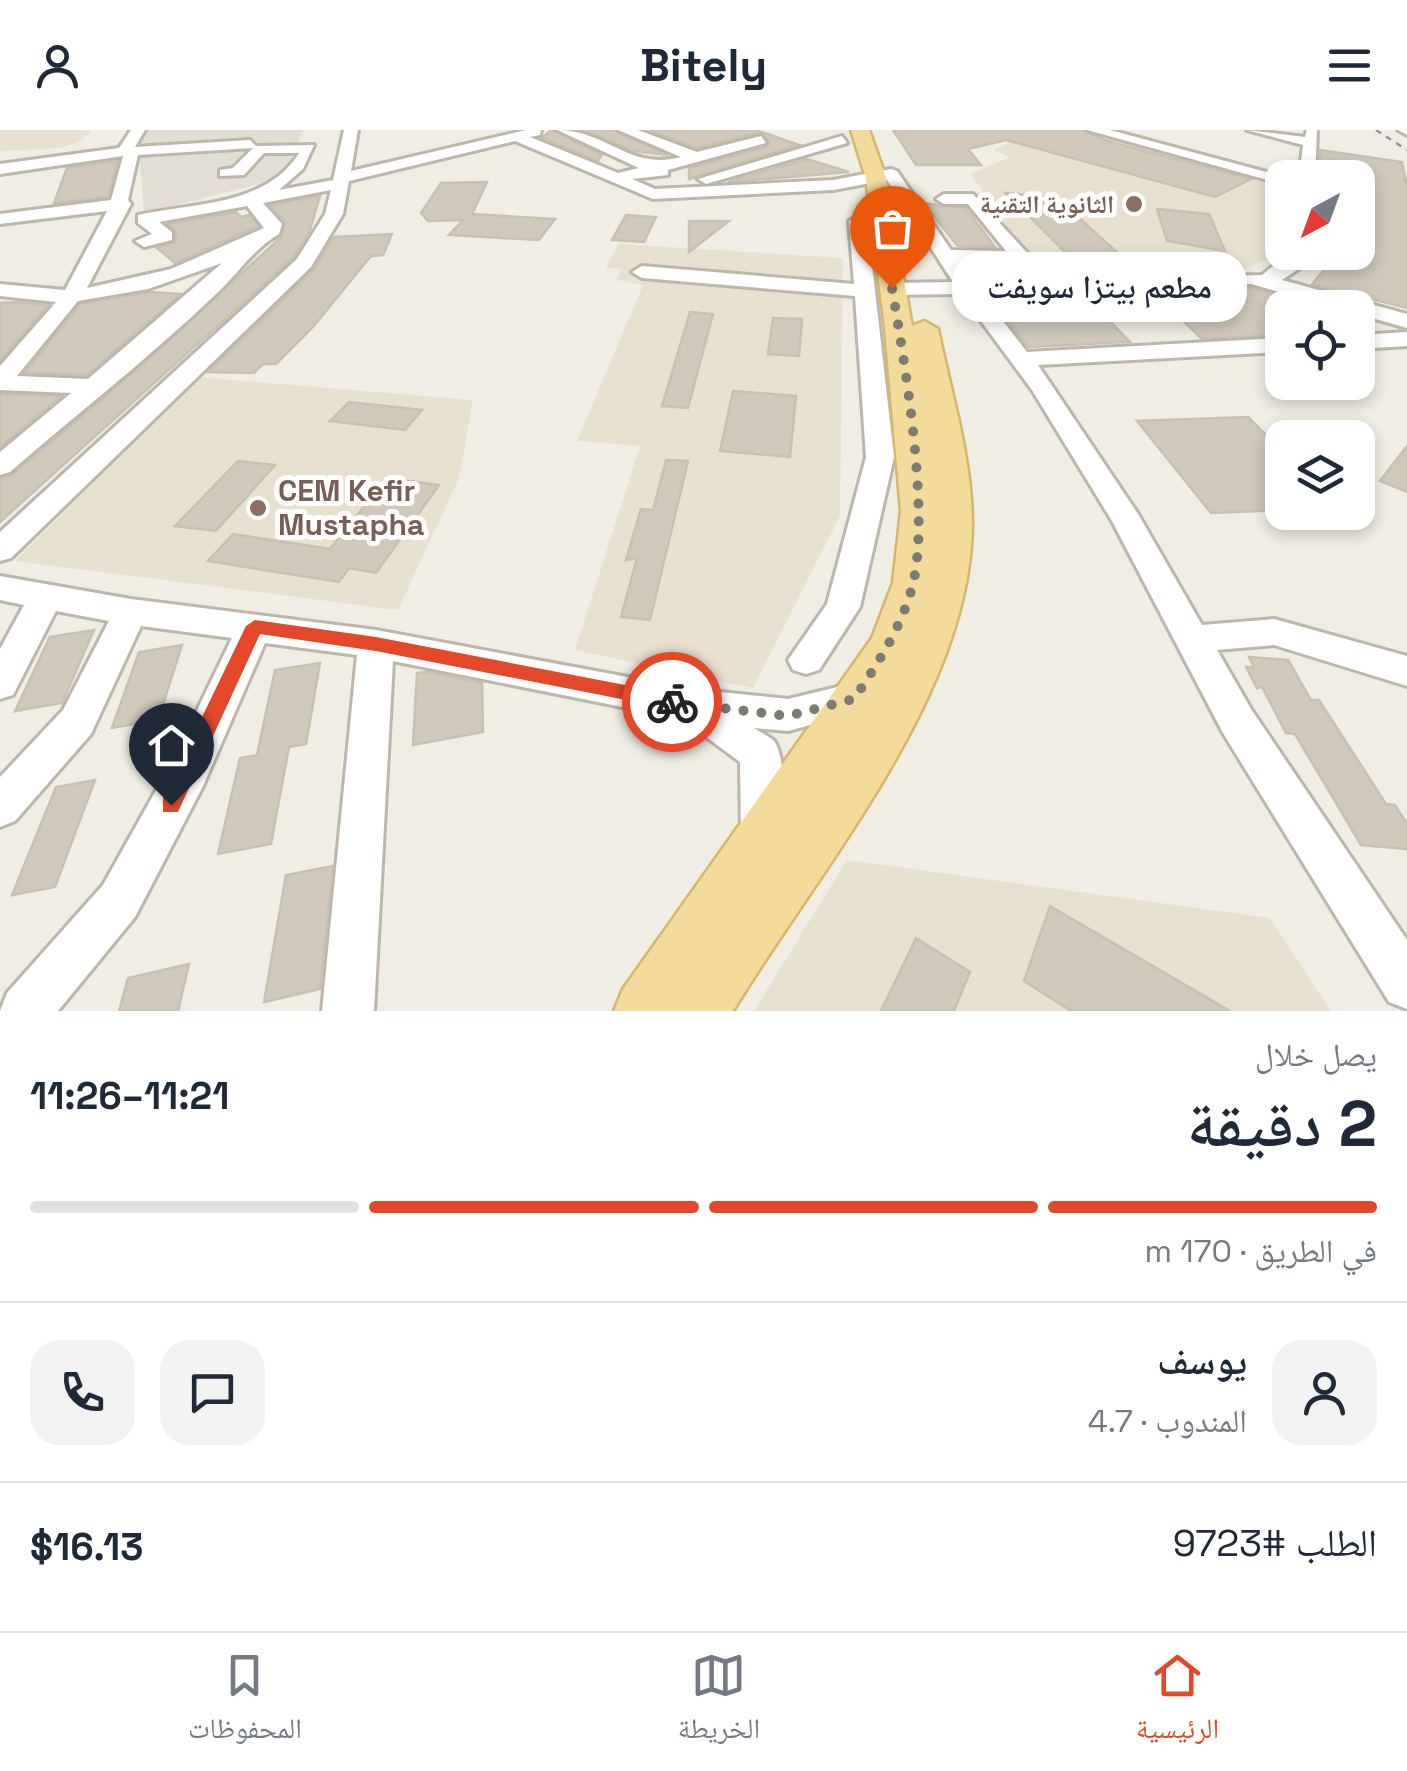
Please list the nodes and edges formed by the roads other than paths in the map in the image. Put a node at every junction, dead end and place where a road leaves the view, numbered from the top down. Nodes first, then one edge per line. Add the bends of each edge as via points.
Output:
1 (271, 130) edge
2 (351, 130) edge
3 (448, 130) edge
4 (478, 130) edge
5 (542, 130) edge
6 (564, 130) edge
7 (626, 130) edge
8 (670, 130) edge
9 (763, 130) edge
10 (1094, 130) edge
11 (1254, 130) edge
12 (858, 133) edge
13 (1195, 136) dead end
14 (643, 137) junction
15 (1310, 137) edge
16 (508, 138) junction
17 (740, 138) edge
18 (134, 139) edge
19 (169, 139) dead end
20 (88, 140) dead end
21 (792, 145) junction
22 (606, 146) junction
23 (243, 148) junction
24 (673, 148) junction
25 (1167, 149) junction
26 (0, 155) edge
27 (694, 156) junction
28 (564, 158) junction
29 (62, 160) junction
30 (770, 161) junction
31 (432, 163) junction
32 (0, 168) edge
33 (652, 168) junction
34 (732, 170) junction
35 (150, 171) dead end
36 (871, 173) junction
37 (1265, 175) edge
38 (615, 179) junction
39 (339, 181) junction
40 (688, 184) junction
41 (816, 186) junction
42 (653, 194) junction
43 (248, 197) junction
44 (944, 198) dead end
45 (152, 200) dead end
46 (123, 204) junction
47 (167, 214) junction
48 (40, 216) junction
49 (0, 219) edge
50 (249, 246) junction
51 (944, 256) junction
52 (1284, 270) edge
53 (176, 272) junction
54 (642, 272) dead end
55 (1266, 282) junction
56 (128, 288) junction
57 (967, 288) junction
58 (891, 289) junction
59 (0, 290) edge
60 (210, 290) junction
61 (75, 294) junction
62 (1406, 335) edge
63 (1375, 340) edge
64 (1265, 347) edge
65 (1020, 359) junction
66 (0, 381) edge
67 (96, 387) junction
68 (0, 466) edge
69 (0, 550) edge
70 (0, 588) edge
71 (46, 596) junction
72 (132, 612) junction
73 (255, 626) junction
74 (1192, 639) junction
75 (376, 644) junction
76 (806, 660) dead end
77 (1407, 671) edge
78 (0, 684) edge
79 (854, 699) joint
80 (803, 757) junction
81 (0, 808) edge
82 (1407, 984) edge
83 (25, 1011) edge
84 (348, 1011) edge
85 (645, 1011) edge
86 (697, 1011) edge

1 - 23 street
2 - 39 street
3 - 31 street
4 - 16 street
5 - 16 street
6 - 22 street
7 - 14 street
8 - 14 street
9 - 17 street via 780,135
10 - 25 street
11 - 15 street
12 - 21 street via 816,147
12 - 36 main road
13 - 25 street
14 - 22 street
14 - 24 street
16 - 28 street
16 - 31 street
17 - 24 street
17 - 27 street
17 - 30 street
18 - 19 street via 171,133
18 - 23 street
18 - 29 street
18 - 46 street
20 - 26 street via 78,147
21 - 30 street
21 - 36 street
22 - 28 street
22 - 33 street
23 - 35 street via 162,156
23 - 43 street via 226,173 238,172 260,149 308,148 287,178
24 - 27 street
25 - 37 street
27 - 33 street
27 - 34 street
28 - 38 street
29 - 32 street
29 - 48 street
30 - 34 street
30 - 41 street
31 - 39 street
33 - 38 street
33 - 40 street
34 - 40 street
36 - 41 street
36 - 51 street
36 - 58 main road
36 - 58 main road via 867,227
38 - 42 street
39 - 43 street
39 - 69 street via 334,214 304,263
40 - 42 street
41 - 42 street
43 - 47 street
43 - 50 street via 273,224
44 - 51 street via 973,199 1020,256
45 - 47 street
46 - 48 street
46 - 61 street
47 - 53 street via 144,218 166,236 144,241
48 - 49 street
50 - 53 street
50 - 60 street
51 - 57 street
52 - 55 street
53 - 56 street
54 - 58 street
55 - 57 street
55 - 62 street
56 - 60 street
56 - 61 street
57 - 58 street
57 - 65 street
58 - 76 street via 880,457 843,607
58 - 79 main road via 919,511 913,583 891,644
58 - 80 main road via 950,484 951,567 926,656 892,725
59 - 61 street
60 - 67 street
61 - 66 street
62 - 63 street
64 - 65 street
65 - 74 street via 1127,520
66 - 67 street
67 - 68 street
70 - 71 street
71 - 72 street
71 - 78 street
72 - 73 street
72 - 81 street via 77,722
73 - 75 street
73 - 83 street via 188,774 119,901
74 - 77 street via 1274,632
74 - 82 street
75 - 80 street via 692,706
75 - 84 street
79 - 80 street
80 - 85 main road via 763,836
80 - 86 main road

